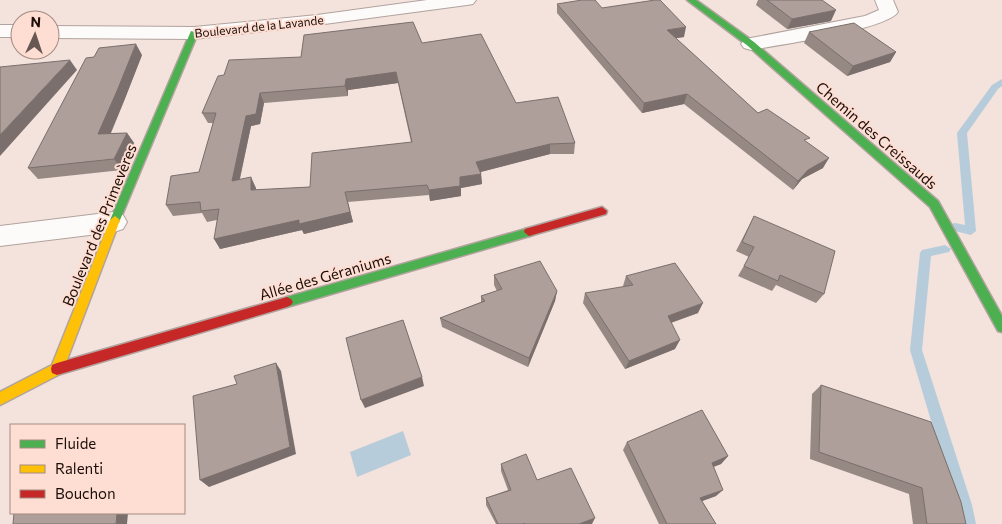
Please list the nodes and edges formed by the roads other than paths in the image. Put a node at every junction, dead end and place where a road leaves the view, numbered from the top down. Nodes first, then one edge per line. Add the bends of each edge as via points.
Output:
1 (467, 0) edge
2 (691, 0) edge
3 (884, 0) edge
4 (60, 32) edge
5 (194, 33) junction
6 (752, 44) junction
7 (602, 211) dead end
8 (114, 222) junction
9 (0, 236) edge
10 (1002, 327) edge
11 (57, 369) junction
12 (0, 399) edge

1 - 5 street, Boulevard de la Lavande
2 - 6 street, Chemin des Creissauds
3 - 6 street via 889,12 870,21
4 - 5 street, Boulevard de la Lavande
5 - 8 street, Boulevard des Primevères
6 - 10 street, Chemin des Creissauds via 934,204
7 - 11 street, Allée des Géraniums
8 - 9 street
8 - 11 street, Boulevard des Primevères
11 - 12 street

